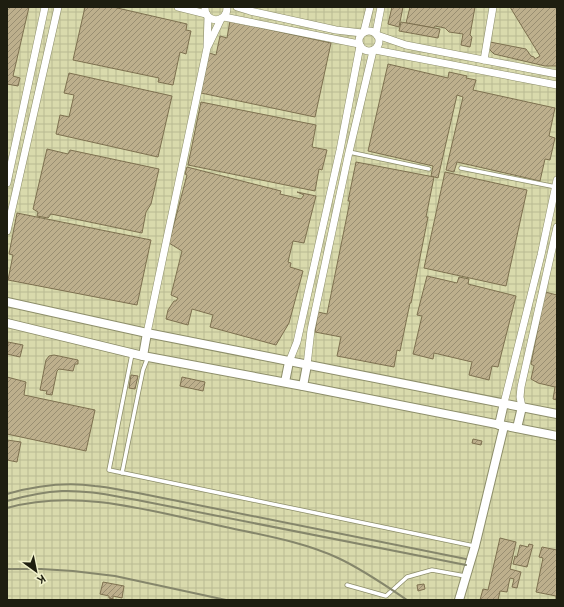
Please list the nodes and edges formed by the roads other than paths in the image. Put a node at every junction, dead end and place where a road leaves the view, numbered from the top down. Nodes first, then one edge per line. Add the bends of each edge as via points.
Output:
1 (45, 7) edge
2 (58, 7) edge
3 (178, 7) edge
4 (227, 7) edge
5 (237, 7) edge
6 (370, 7) edge
7 (381, 7) edge
8 (493, 7) edge
9 (206, 13) edge
10 (222, 18) junction
11 (363, 32) junction
12 (377, 34) junction
13 (359, 45) junction
14 (207, 48) junction
15 (374, 50) junction
16 (484, 60) junction
17 (557, 74) edge
18 (557, 85) edge
19 (340, 150) junction
20 (349, 152) junction
21 (461, 168) dead end
22 (429, 169) dead end
23 (7, 183) edge
24 (556, 184) edge
25 (554, 207) edge
26 (557, 227) edge
27 (7, 231) edge
28 (541, 255) junction
29 (550, 258) junction
30 (7, 302) edge
31 (7, 323) edge
32 (147, 333) junction
33 (132, 353) junction
34 (145, 356) junction
35 (289, 362) junction
36 (307, 365) junction
37 (285, 382) junction
38 (303, 386) junction
39 (504, 403) junction
40 (522, 408) junction
41 (557, 414) edge
42 (502, 425) junction
43 (517, 428) junction
44 (557, 436) edge
45 (122, 473) junction
46 (475, 546) junction
47 (466, 577) junction
48 (347, 585) dead end
49 (459, 600) edge

1 - 23 street
2 - 27 street
3 - 9 street
4 - 10 street via 227,13
5 - 11 street via 336,30
6 - 11 street
7 - 12 street
8 - 16 street
9 - 10 street via 214,20
9 - 14 street
10 - 13 street
10 - 14 street
11 - 12 street via 369,30
11 - 13 street via 358,38
12 - 15 street via 379,44
12 - 16 street via 406,44
13 - 15 street via 367,51
13 - 19 street
14 - 32 street
15 - 18 street
15 - 20 street
16 - 17 street
19 - 20 street
19 - 35 street via 297,342
20 - 22 lane
20 - 36 street via 311,330
21 - 24 lane
24 - 25 street
25 - 28 street
26 - 29 street
28 - 29 street
28 - 39 street
29 - 40 street via 521,387
30 - 32 street
31 - 33 street
32 - 34 street
32 - 35 street
33 - 34 street
33 - 45 lane via 109,470
34 - 37 street
34 - 45 lane
35 - 36 street
35 - 37 street
36 - 38 street
36 - 39 street
37 - 38 street
38 - 42 street
39 - 40 street
39 - 42 street
40 - 41 street
40 - 43 street
42 - 43 street
42 - 46 street
43 - 44 street
45 - 46 lane
46 - 47 street
47 - 48 lane via 432,570 407,577 386,596
47 - 49 street

